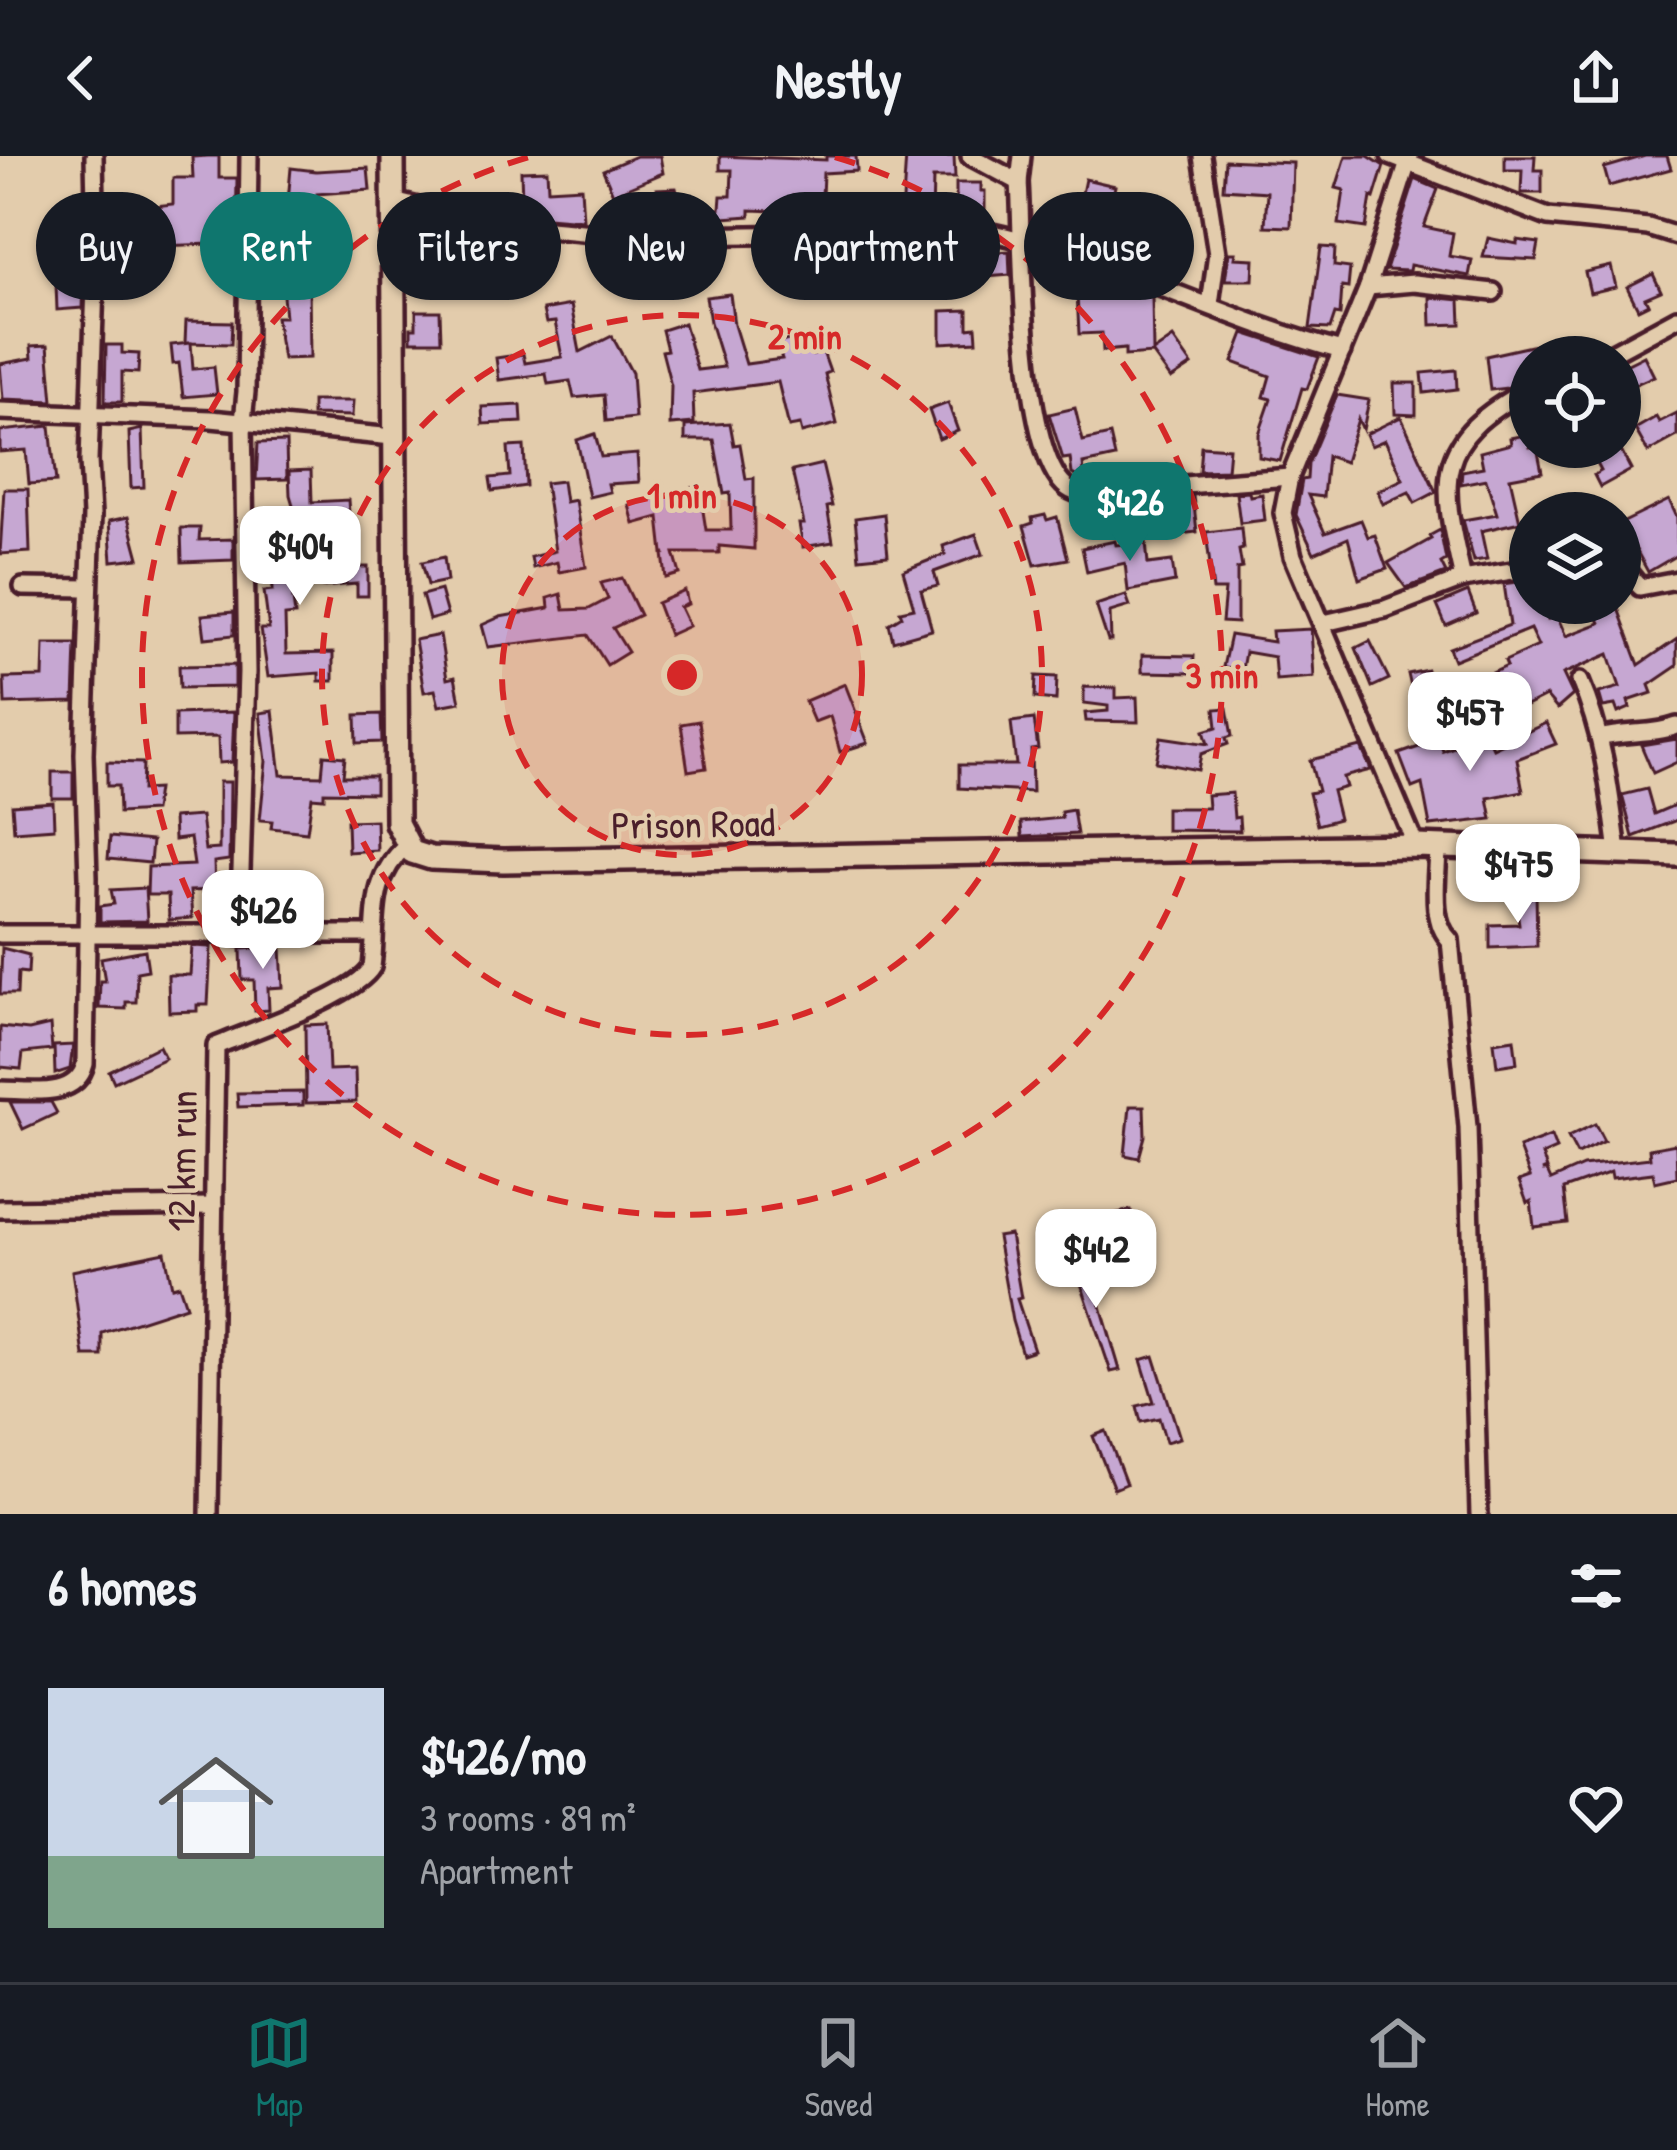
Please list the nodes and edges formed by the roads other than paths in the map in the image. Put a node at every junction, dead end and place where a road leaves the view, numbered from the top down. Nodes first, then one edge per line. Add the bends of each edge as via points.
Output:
1 (94, 156) edge
2 (249, 156) edge
3 (393, 156) edge
4 (970, 156) edge
5 (1022, 156) edge
6 (1202, 156) edge
7 (1390, 156) edge
8 (1409, 160) edge
9 (1019, 182) junction
10 (393, 192) edge
11 (561, 230) edge
12 (1677, 236) edge
13 (1023, 239) junction
14 (1368, 287) junction
15 (1492, 292) dead end
16 (393, 300) edge
17 (1210, 304) junction
18 (1677, 318) edge
19 (1641, 338) edge
20 (1342, 351) junction
21 (1509, 401) edge
22 (0, 411) edge
23 (89, 414) junction
24 (243, 421) junction
25 (393, 437) junction
26 (1290, 477) junction
27 (1509, 571) edge
28 (1463, 579) junction
29 (1677, 580) edge
30 (23, 587) dead end
31 (1641, 587) edge
32 (88, 588) junction
33 (1324, 622) junction
34 (1580, 681) dead end
35 (1677, 726) edge
36 (1599, 738) junction
37 (406, 846) junction
38 (1427, 847) junction
39 (1618, 852) junction
40 (1677, 855) edge
41 (0, 934) edge
42 (373, 934) junction
43 (88, 935) junction
44 (239, 937) junction
45 (0, 1090) edge
46 (214, 1206) junction
47 (0, 1209) edge
48 (209, 1514) edge
49 (1479, 1514) edge

1 - 23 street
2 - 24 street
3 - 10 street
4 - 9 street
5 - 9 street
6 - 17 street via 1217,253
7 - 8 street
8 - 12 street via 1548,217
8 - 14 street
9 - 13 street
11 - 13 street via 802,236 974,229
13 - 17 street
13 - 26 street via 1029,376 1047,457 1069,492
14 - 15 street
14 - 20 street
16 - 25 street
17 - 20 street
18 - 19 street
20 - 26 street
21 - 28 street via 1454,450 1446,476
22 - 23 street
23 - 24 street
23 - 32 street
24 - 25 street
24 - 44 street
25 - 37 street via 397,823
26 - 33 street via 1286,536
27 - 28 street
28 - 33 street
29 - 31 street
30 - 32 street
32 - 43 street
33 - 38 street
34 - 36 street
35 - 36 street
36 - 39 street
37 - 38 street, Prison Road via 431,858 503,861
37 - 42 street, 12 km run via 380,878
38 - 39 street, Prison Road
38 - 49 street via 1440,931 1450,940 1468,1127
39 - 40 street, Prison Road
41 - 43 street
42 - 44 street
42 - 46 street, 12 km run via 367,977 215,1046
43 - 44 street
43 - 45 street via 82,1076 58,1090
46 - 47 street
46 - 48 street, 12 km run

